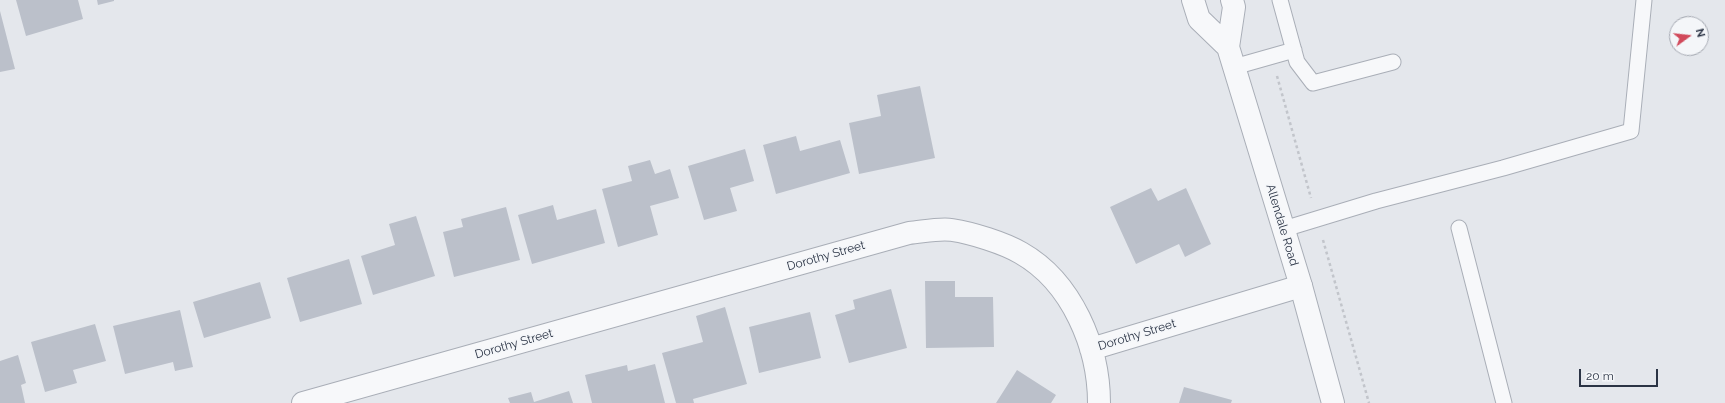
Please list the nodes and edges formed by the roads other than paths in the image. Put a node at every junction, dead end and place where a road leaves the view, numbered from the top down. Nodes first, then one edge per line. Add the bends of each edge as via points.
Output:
1 (1193, 0) edge
2 (1232, 0) edge
3 (1280, 0) edge
4 (1644, 0) edge
5 (1294, 50) junction
6 (1231, 57) junction
7 (1393, 62) dead end
8 (1459, 228) dead end
9 (1284, 229) junction
10 (1301, 286) junction
11 (1091, 349) junction
12 (303, 403) edge
13 (1099, 403) edge
14 (1333, 403) edge
15 (1504, 403) edge

1 - 6 street, Allendale Road via 1199,19
2 - 6 street, Allendale Road via 1234,7
3 - 5 lane
4 - 9 lane via 1631,131
5 - 6 lane
5 - 7 lane via 1297,62 1313,83
6 - 9 street, Allendale Road
8 - 15 lane
9 - 10 street, Allendale Road
10 - 11 street, Dorothy Street
10 - 14 street, Allendale Road
11 - 12 street, Dorothy Street via 1074,306 1050,274 1021,253 985,238 950,230 909,233
11 - 13 street via 1099,388

